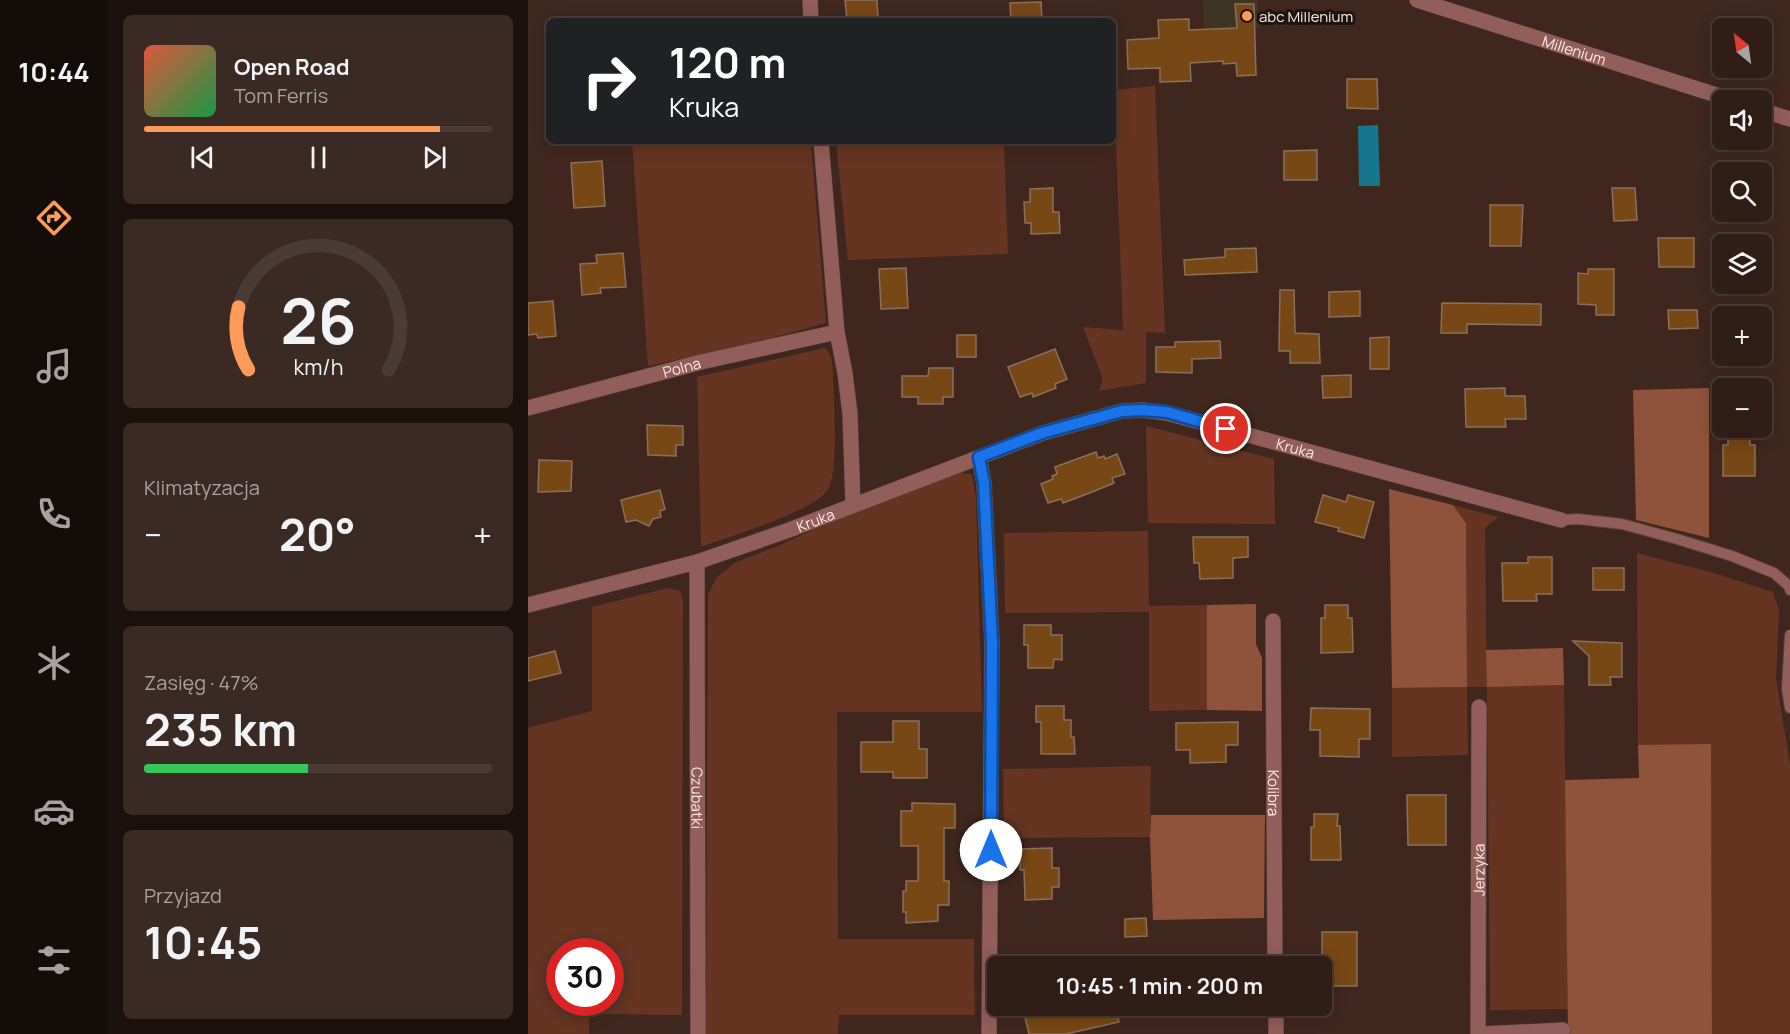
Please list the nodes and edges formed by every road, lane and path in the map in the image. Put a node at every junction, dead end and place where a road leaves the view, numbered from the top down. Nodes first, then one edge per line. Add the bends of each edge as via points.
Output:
1 (810, 0) edge
2 (1417, 0) edge
3 (811, 18) edge
4 (1712, 94) edge
5 (1772, 113) edge
6 (1790, 119) edge
7 (821, 144) edge
8 (837, 332) junction
9 (528, 408) edge
10 (979, 457) junction
11 (853, 505) junction
12 (1560, 520) joint
13 (698, 562) junction
14 (1790, 588) edge
15 (528, 605) edge
16 (1273, 621) dead end
17 (1790, 635) edge
18 (1479, 707) dead end
19 (1790, 708) edge
20 (1275, 956) edge
21 (1276, 1016) edge
22 (1563, 1030) dead end
23 (698, 1034) edge
24 (989, 1034) edge
25 (1276, 1034) edge
26 (1480, 1034) edge

1 - 3 street
2 - 4 street, Millenium
5 - 6 street
7 - 8 street
8 - 9 street, Polna via 701,362
8 - 11 street via 850,414
10 - 11 street, Kruka
10 - 12 street, Kruka via 1042,433 1122,411 1167,412
10 - 24 street via 984,483 992,643
11 - 13 street, Kruka
12 - 14 lane, Kruka via 1622,524 1732,556 1774,573
13 - 15 street, Kruka
13 - 23 street, Czubatki
16 - 20 street, Kolibra
17 - 19 lane
18 - 26 street, Jerzyka
21 - 25 street
22 - 26 street

